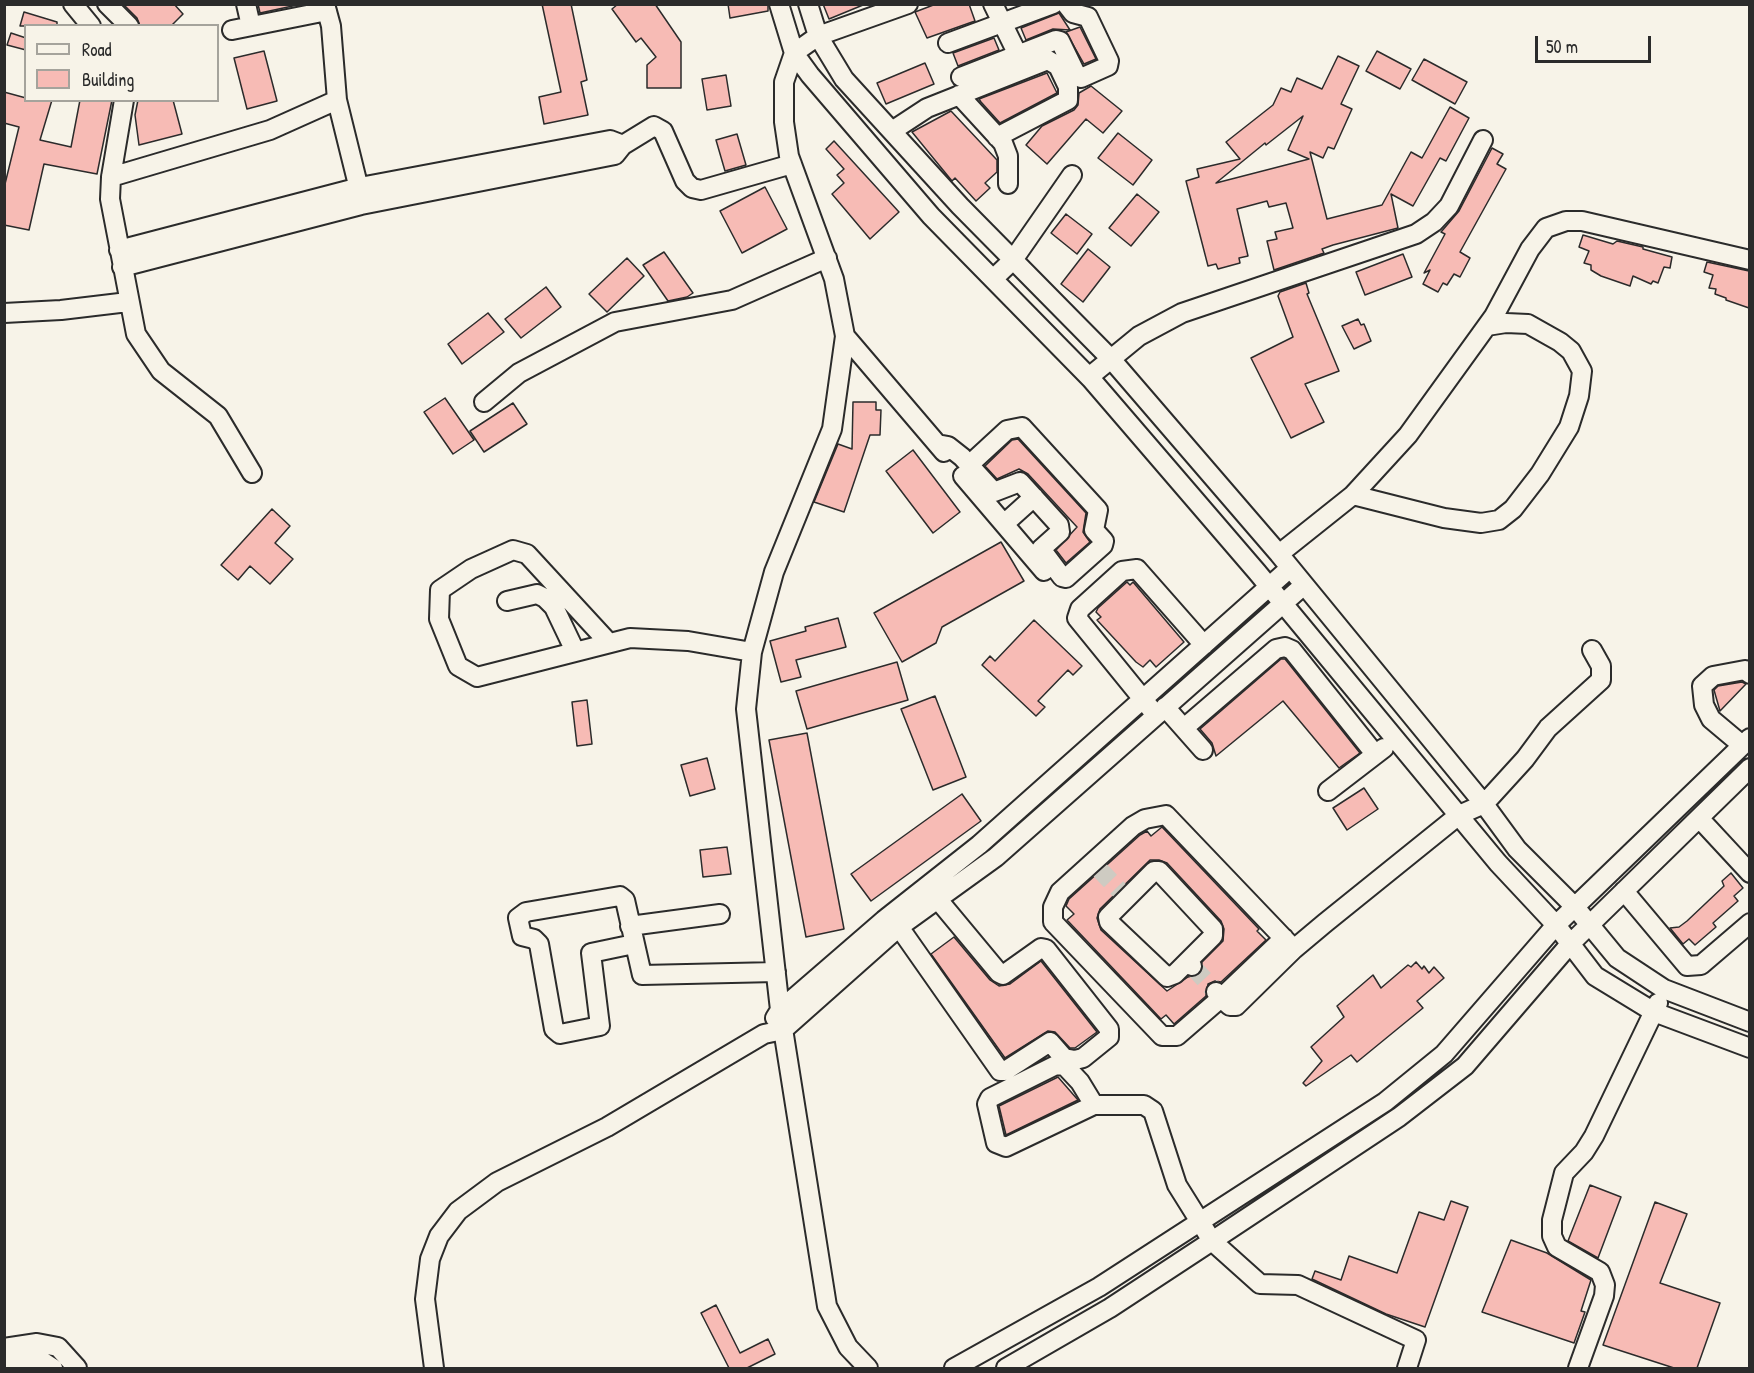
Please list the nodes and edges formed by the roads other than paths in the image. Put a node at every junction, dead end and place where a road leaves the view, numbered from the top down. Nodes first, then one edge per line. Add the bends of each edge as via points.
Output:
1 (73, 4) edge
2 (107, 4) edge
3 (246, 4) edge
4 (779, 4) edge
5 (808, 4) edge
6 (908, 4) edge
7 (993, 4) edge
8 (1053, 4) edge
9 (1066, 4) edge
10 (326, 8) edge
11 (305, 10) edge
12 (1003, 23) junction
13 (89, 24) edge
14 (127, 24) edge
15 (251, 26) junction
16 (232, 30) dead end
17 (818, 36) junction
18 (948, 43) dead end
19 (794, 53) junction
20 (1018, 56) junction
21 (960, 86) junction
22 (337, 100) junction
23 (124, 102) edge
24 (872, 110) junction
25 (854, 126) junction
26 (892, 131) junction
27 (997, 137) junction
28 (1483, 140) dead end
29 (792, 164) junction
30 (1072, 175) dead end
31 (111, 177) junction
32 (1008, 184) dead end
33 (361, 196) junction
34 (827, 258) junction
35 (121, 259) junction
36 (1013, 260) junction
37 (1749, 260) edge
38 (993, 279) junction
39 (128, 302) junction
40 (4, 313) edge
41 (1487, 326) junction
42 (845, 336) junction
43 (1112, 359) junction
44 (1089, 377) junction
45 (484, 402) dead end
46 (937, 444) junction
47 (969, 465) junction
48 (252, 473) dead end
49 (1353, 495) junction
50 (1034, 497) junction
51 (1004, 524) junction
52 (1284, 561) junction
53 (1046, 573) dead end
54 (1304, 585) junction
55 (1269, 586) junction
56 (507, 601) dead end
57 (1282, 604) junction
58 (609, 643) junction
59 (1204, 645) junction
60 (1592, 650) dead end
61 (575, 651) junction
62 (752, 652) junction
63 (1749, 674) edge
64 (1143, 700) junction
65 (1160, 711) junction
66 (1410, 714) junction
67 (1184, 728) junction
68 (1392, 736) junction
69 (1746, 742) edge
70 (1203, 750) dead end
71 (1375, 754) junction
72 (1749, 768) edge
73 (1328, 791) dead end
74 (1484, 804) junction
75 (1459, 815) junction
76 (1699, 818) junction
77 (1749, 873) edge
78 (1624, 891) junction
79 (932, 893) junction
80 (1126, 897) joint
81 (1575, 907) junction
82 (720, 914) dead end
83 (1749, 923) edge
84 (1556, 925) junction
85 (1589, 925) junction
86 (899, 927) junction
87 (632, 935) junction
88 (1289, 944) junction
89 (1570, 944) junction
90 (776, 972) junction
91 (1664, 989) junction
92 (780, 1010) junction
93 (1654, 1012) junction
94 (1749, 1022) edge
95 (783, 1030) junction
96 (764, 1034) junction
97 (1749, 1048) edge
98 (1094, 1106) junction
99 (1198, 1223) junction
100 (1212, 1241) junction
101 (4, 1348) edge
102 (4, 1363) edge
103 (53, 1368) edge
104 (77, 1368) edge
105 (434, 1368) edge
106 (864, 1368) edge
107 (954, 1368) edge
108 (1006, 1368) edge
109 (1407, 1368) edge
110 (1578, 1368) edge

1 - 13 street
2 - 14 street
3 - 15 street
4 - 19 street
5 - 17 street
6 - 17 street
7 - 12 street
8 - 12 street
9 - 20 street via 1073,12 1088,17 1108,66 1081,78 1056,40
10 - 11 street
10 - 22 street
11 - 15 street
12 - 18 street
12 - 20 street
15 - 16 street
17 - 19 street
17 - 24 street via 844,79
19 - 25 street
19 - 29 street via 784,82 783,122
20 - 21 street
21 - 26 street
21 - 27 street
21 - 27 street via 1048,60 1058,66 1068,87 1068,100
22 - 31 street via 270,130
22 - 33 street
23 - 31 street
24 - 25 street
24 - 26 street
25 - 38 street via 931,216
26 - 36 street
27 - 32 street via 1008,156
28 - 43 street via 1449,206 1416,234 1182,313 1139,336
29 - 33 street via 702,189 692,188 663,131 654,126 622,145 610,140
29 - 34 street
30 - 36 street
31 - 35 street via 110,199
33 - 35 street
34 - 42 street
34 - 45 street via 732,300 615,322 519,373
35 - 39 street
36 - 38 street
36 - 43 street
37 - 41 street via 1582,220 1566,221 1546,228 1530,249
38 - 44 street
39 - 40 street
39 - 48 street via 135,334 161,371 218,416
41 - 49 street via 1408,435
41 - 49 street via 1528,324 1571,351 1582,371 1569,428 1513,509 1499,520 1481,523 1444,519
42 - 46 street
42 - 62 street via 832,429 774,572
43 - 44 street
43 - 52 street
44 - 55 street
46 - 47 street via 948,446
46 - 51 street
47 - 50 street via 994,492 1020,482
47 - 50 street via 1007,430 1022,427 1098,510 1094,530 1103,545 1066,578 1041,549 1060,532 1059,525
49 - 52 street
50 - 51 street
51 - 53 street
52 - 54 street
52 - 55 street
54 - 57 street
54 - 66 street
55 - 57 street
55 - 59 street
56 - 61 street via 537,594 544,598 554,607
57 - 65 street
57 - 68 street
58 - 61 street
58 - 61 street via 527,555 513,550 471,569 440,590 439,619 458,666 477,677
58 - 62 street via 630,638 688,641
59 - 64 street
59 - 64 street via 1137,569 1122,571 1080,609 1077,618
60 - 74 street via 1601,666 1601,680 1548,728
62 - 90 street via 746,709
63 - 69 street via 1745,670 1713,676 1702,686 1704,705 1711,719
64 - 65 street
64 - 79 street via 979,845
65 - 67 street
65 - 79 street via 996,857
66 - 68 street
66 - 74 street
67 - 70 street
67 - 71 street via 1276,649 1285,646
68 - 71 street
68 - 75 street
69 - 81 street
71 - 73 street
72 - 76 street
74 - 75 street
74 - 81 street via 1517,849
75 - 84 street
75 - 88 street
76 - 77 street
76 - 78 street
78 - 83 street via 1686,966 1701,965
78 - 85 street
79 - 86 street
79 - 86 street via 1003,975 1041,948 1046,949 1109,1029 1109,1037 1075,1060 1064,1058 1050,1042 1000,1071
79 - 92 street
80 - 80 street via 1108,917 1109,922 1167,977 1190,964 1213,936 1213,929 1159,871 1154,871
81 - 84 street
81 - 85 street
82 - 87 street
84 - 89 street
84 - 99 street via 1444,1054 1385,1102
85 - 89 street
85 - 91 street via 1617,958
86 - 95 street
87 - 87 street via 620,897 520,915 522,936 539,944 556,1032 564,1034 600,1026 590,955
87 - 90 street via 639,971 646,977
88 - 88 street via 1166,815 1133,826 1096,866 1060,892 1053,908 1053,922 1162,1036 1177,1036 1219,995 1230,1006 1236,1006
89 - 93 street via 1594,976
89 - 100 street via 1465,1066 1399,1117
90 - 92 street
91 - 93 street
91 - 94 street
92 - 95 street
92 - 96 street
93 - 97 street
93 - 110 street via 1594,1136 1563,1173 1551,1220 1557,1246 1592,1265 1605,1285
95 - 96 street
95 - 106 street via 827,1306
96 - 105 street via 607,1127 497,1182 458,1210 439,1236 430,1259 425,1299
98 - 98 street via 1080,1082 1065,1066 1056,1065 990,1098 987,1104 996,1143 1006,1147
98 - 99 street via 1144,1105 1153,1111 1176,1185
99 - 100 street
99 - 107 street via 1099,1287
100 - 108 street via 1110,1308
100 - 109 street via 1260,1284 1298,1285 1416,1340
101 - 104 street via 37,1342 58,1347
102 - 103 street via 39,1359

